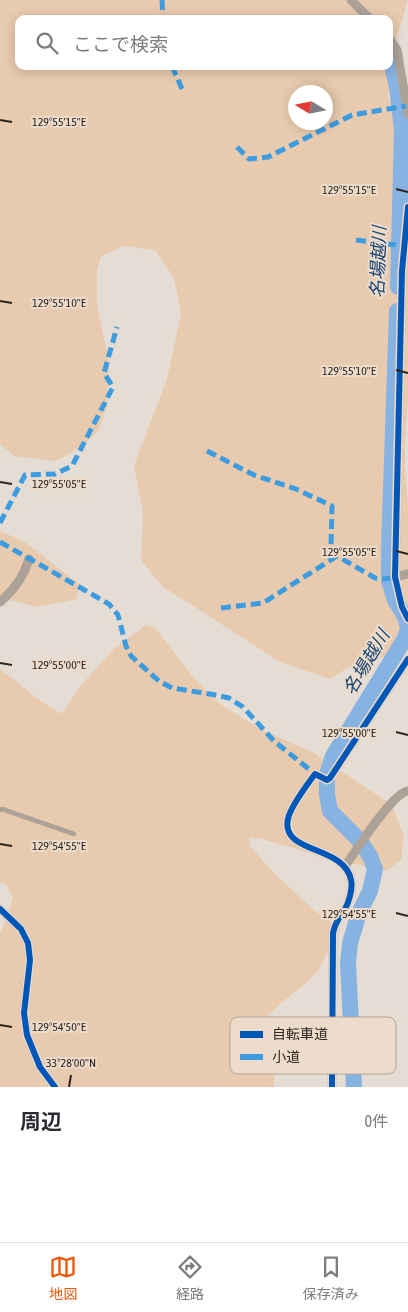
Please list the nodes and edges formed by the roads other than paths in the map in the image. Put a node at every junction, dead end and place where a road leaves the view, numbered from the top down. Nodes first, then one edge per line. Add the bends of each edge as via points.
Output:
1 (351, 0) edge
2 (366, 15) edge
3 (393, 44) edge
4 (408, 114) edge
5 (408, 207) edge
6 (29, 559) dead end
7 (408, 574) edge
8 (396, 577) junction
9 (0, 602) edge
10 (408, 619) edge
11 (408, 658) edge
12 (408, 791) edge
13 (0, 810) edge
14 (74, 834) dead end
15 (345, 866) junction
16 (0, 908) edge
17 (332, 1017) edge
18 (332, 1074) edge
19 (55, 1087) edge
20 (332, 1087) edge

1 - 2 street
3 - 4 street via 397,50
5 - 8 street via 402,271
6 - 9 street via 26,570
7 - 8 street
8 - 10 street
11 - 15 street via 330,778 327,780 315,774 287,821 290,837
12 - 15 street via 390,803
13 - 14 lane
15 - 17 street via 351,879 351,891 333,933
16 - 19 street via 21,929 28,943 30,960 24,1013 27,1035 40,1067
18 - 20 street

